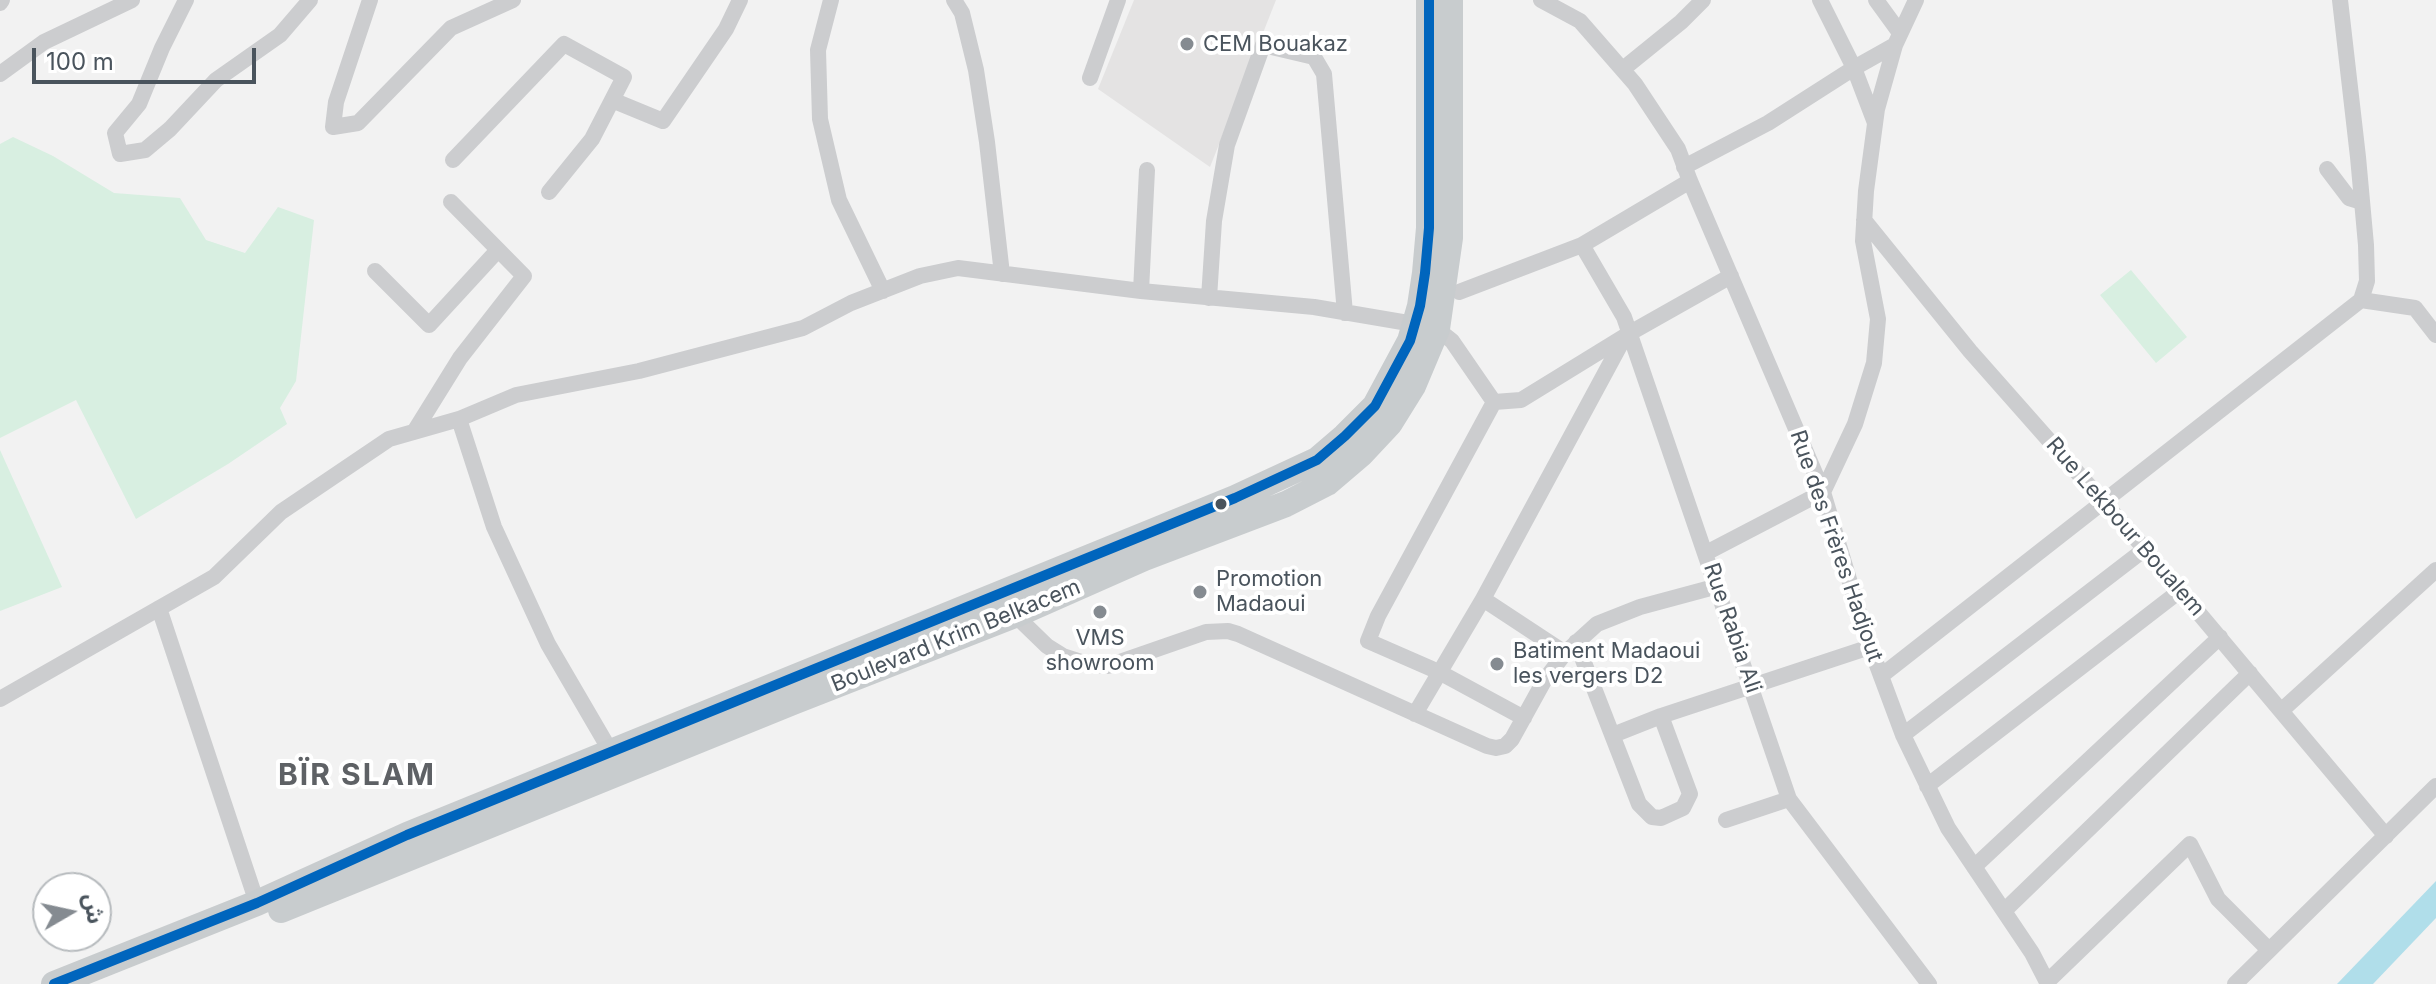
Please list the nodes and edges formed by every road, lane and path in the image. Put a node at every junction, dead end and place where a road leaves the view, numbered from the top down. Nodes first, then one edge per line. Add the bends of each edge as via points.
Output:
1 (132, 0) edge
2 (186, 0) edge
3 (310, 0) edge
4 (370, 0) edge
5 (513, 0) edge
6 (740, 0) edge
7 (831, 0) edge
8 (1118, 0) edge
9 (1429, 0) edge
10 (1450, 0) edge
11 (1541, 0) edge
12 (1703, 0) edge
13 (1820, 0) edge
14 (1876, 0) edge
15 (1916, 0) edge
16 (2340, 0) edge
17 (962, 4) edge
18 (1898, 39) junction
19 (1854, 68) junction
20 (1623, 69) junction
21 (0, 74) edge
22 (1090, 78) dead end
23 (612, 100) junction
24 (1875, 123) junction
25 (453, 160) dead end
26 (2327, 169) dead end
27 (1147, 170) dead end
28 (1687, 174) junction
29 (549, 192) dead end
30 (451, 202) dead end
31 (2362, 202) junction
32 (1864, 220) junction
33 (1582, 245) junction
34 (498, 250) junction
35 (375, 271) dead end
36 (1002, 274) junction
37 (1731, 276) junction
38 (883, 291) junction
39 (1141, 291) junction
40 (1459, 292) dead end
41 (1209, 298) junction
42 (2361, 300) junction
43 (1345, 313) junction
44 (1426, 327) junction
45 (1627, 335) junction
46 (2436, 335) edge
47 (1494, 402) junction
48 (459, 419) junction
49 (414, 432) junction
50 (1823, 492) junction
51 (2105, 501) junction
52 (2145, 549) junction
53 (1706, 553) junction
54 (2436, 570) edge
55 (1718, 586) junction
56 (2181, 590) junction
57 (1483, 599) junction
58 (159, 608) junction
59 (1015, 615) junction
60 (2220, 637) junction
61 (1570, 647) junction
62 (1870, 647) junction
63 (1439, 672) junction
64 (2250, 673) junction
65 (1881, 676) junction
66 (1751, 687) junction
67 (0, 699) edge
68 (2281, 711) junction
69 (1415, 714) junction
70 (1661, 716) junction
71 (1524, 718) junction
72 (1613, 735) junction
73 (1903, 735) junction
74 (611, 752) junction
75 (1927, 786) junction
76 (2436, 786) edge
77 (1789, 799) junction
78 (1726, 820) dead end
79 (2386, 836) junction
80 (1974, 867) junction
81 (257, 903) junction
82 (2004, 911) junction
83 (2269, 950) junction
84 (2047, 983) edge
85 (54, 984) edge
86 (100, 984) edge
87 (1929, 984) edge
88 (2235, 984) edge

1 - 21 street via 44,42
2 - 3 street via 139,104 115,133 120,154 145,150 216,80 280,35
4 - 5 street via 336,102 333,127 358,123 451,28
6 - 23 street via 663,121
7 - 38 street via 818,50 820,119 839,200
8 - 22 street
9 - 44 main road, Boulevard Krim Belkacem
10 - 44 main road, Boulevard Krim Belkacem via 1450,238
11 - 20 street, Rue des Frères Hadjout via 1580,21
12 - 20 street
13 - 19 street
14 - 18 street
15 - 18 street
16 - 31 street
17 - 36 street via 983,113
18 - 19 street
18 - 24 street
19 - 24 street
19 - 28 street
20 - 28 street, Rue des Frères Hadjout via 1678,149
23 - 25 street via 624,77 564,44
23 - 29 street via 592,139
24 - 32 street
26 - 31 street via 2349,198
27 - 39 street
28 - 33 street
28 - 37 street, Rue des Frères Hadjout
30 - 34 street
31 - 42 street via 2367,281
32 - 50 street via 1878,319 1874,363 1855,424
32 - 51 street, Rue Lekbour Boualem via 1970,351
33 - 40 street
33 - 45 street, Rue Rabia Ali via 1624,317
34 - 35 street via 429,325
34 - 49 street via 524,276 460,358
36 - 38 street via 958,268
36 - 39 street
37 - 45 street
37 - 50 street, Rue des Frères Hadjout
38 - 48 street via 803,328 639,371 516,395
39 - 41 street
41 - 43 street
41 - 43 street via 1214,221 1227,145 1263,45 1314,57 1324,74
42 - 46 street via 2415,308
42 - 51 street
43 - 44 street
44 - 47 street via 1452,341
44 - 59 main road, Boulevard Krim Belkacem via 1413,386 1390,423 1327,483
44 - 74 main road, Boulevard Krim Belkacem via 1410,341 1375,406 1317,460
45 - 47 street via 1521,400
45 - 53 street, Rue Rabia Ali
45 - 57 street
47 - 63 street via 1368,641
48 - 49 street
48 - 74 street via 494,527 548,644
49 - 58 street via 389,439 281,512 214,577
50 - 53 street
50 - 62 street, Rue des Frères Hadjout
51 - 52 street, Rue Lekbour Boualem
51 - 65 street
52 - 56 street, Rue Lekbour Boualem
52 - 73 street
53 - 55 street, Rue Rabia Ali
54 - 68 street
55 - 61 street via 1617,615
55 - 66 street, Rue Rabia Ali
56 - 60 street, Rue Lekbour Boualem
56 - 75 street
57 - 61 street
57 - 63 street
58 - 67 street
58 - 81 street
59 - 69 street via 1047,646 1091,665 1108,666 1206,632 1228,631
59 - 86 main road, Boulevard Krim Belkacem
60 - 64 street, Rue Lekbour Boualem
60 - 80 street
61 - 71 street
61 - 72 street
62 - 65 street, Rue des Frères Hadjout
62 - 66 street
63 - 69 street
63 - 71 street
64 - 68 street, Rue Lekbour Boualem
64 - 82 street
65 - 73 street, Rue des Frères Hadjout
66 - 70 street
66 - 77 street, Rue Rabia Ali
68 - 79 street, Rue Lekbour Boualem
69 - 71 street via 1496,748 1509,743
70 - 72 street
70 - 72 street via 1690,794 1683,808 1670,816 1652,817 1639,804
73 - 75 street, Rue des Frères Hadjout
74 - 81 main road, Boulevard Krim Belkacem
75 - 80 street, Rue des Frères Hadjout
76 - 79 street
77 - 78 street
77 - 87 street, Rue Rabia Ali
79 - 83 street
80 - 82 street, Rue des Frères Hadjout
81 - 85 main road, Boulevard Krim Belkacem
82 - 84 street, Rue des Frères Hadjout
83 - 84 street via 2218,899 2190,844
83 - 88 street

